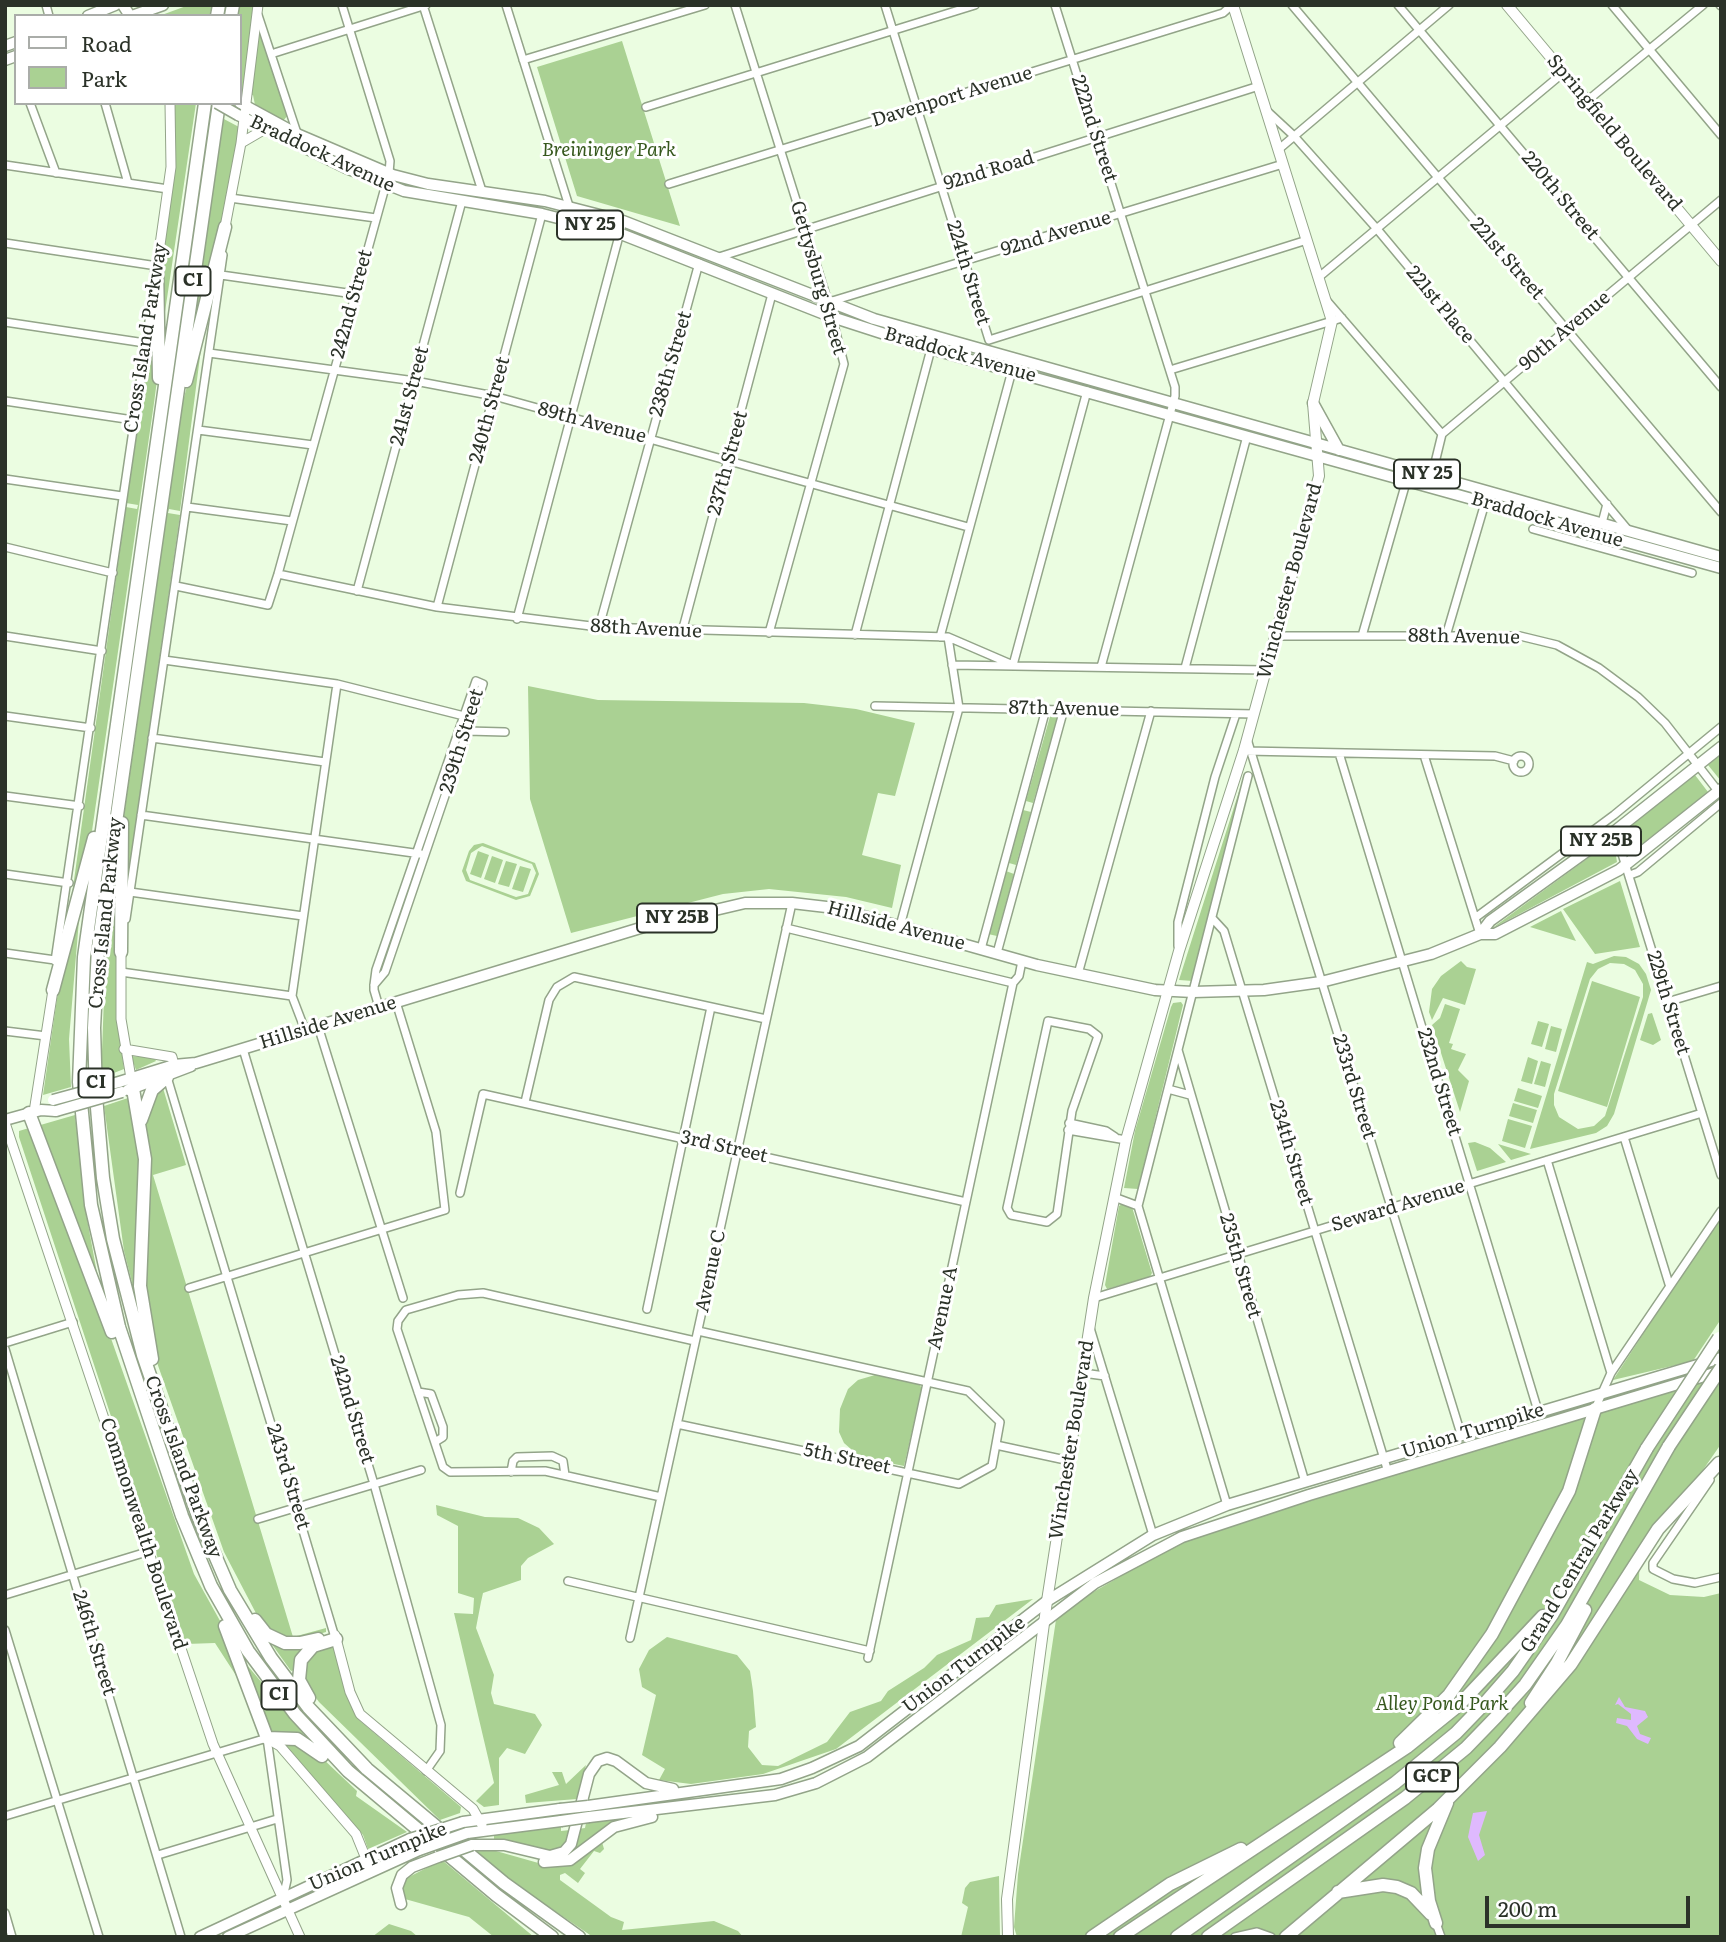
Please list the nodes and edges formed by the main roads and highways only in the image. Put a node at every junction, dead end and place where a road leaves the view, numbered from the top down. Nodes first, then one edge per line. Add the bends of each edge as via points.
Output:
1 (115, 5) edge
2 (163, 5) edge
3 (1233, 5) edge
4 (1507, 5) edge
5 (94, 14) edge
6 (137, 14) edge
7 (205, 105) edge
8 (218, 105) edge
9 (225, 105) edge
10 (242, 110) edge
11 (225, 227) road end
12 (1721, 261) edge
13 (158, 266) road end
14 (1013, 364) junction
15 (1313, 403) junction
16 (1171, 409) junction
17 (1317, 449) junction
18 (1339, 450) junction
19 (161, 455) junction
20 (1539, 504) junction
21 (1534, 523) junction
22 (1721, 557) edge
23 (1721, 568) edge
24 (1721, 747) edge
25 (125, 749) junction
26 (1720, 790) edge
27 (105, 808) junction
28 (1480, 934) junction
29 (121, 952) road end
30 (53, 990) road end
31 (1167, 991) junction
32 (196, 1063) junction
33 (167, 1077) junction
34 (126, 1085) junction
35 (35, 1112) junction
36 (5, 1122) edge
37 (141, 1124) junction
38 (1720, 1337) edge
39 (1721, 1358) edge
40 (1721, 1370) edge
41 (145, 1409) junction
42 (1595, 1409) junction
43 (162, 1411) junction
44 (1720, 1462) edge
45 (221, 1571) junction
46 (211, 1586) junction
47 (1047, 1601) junction
48 (1550, 1614) junction
49 (1045, 1619) junction
50 (1571, 1628) junction
51 (367, 1769) junction
52 (1473, 1774) junction
53 (1346, 1788) junction
54 (367, 1789) junction
55 (697, 1791) junction
56 (1448, 1799) junction
57 (701, 1805) junction
58 (588, 1812) junction
59 (1292, 1824) junction
60 (465, 1827) junction
61 (475, 1845) junction
62 (1335, 1893) junction
63 (496, 1895) junction
64 (1265, 1896) junction
65 (401, 1904) dead end
66 (200, 1937) edge
67 (228, 1937) edge
68 (546, 1937) edge
69 (552, 1937) edge
70 (579, 1937) edge
71 (1009, 1937) edge
72 (1092, 1937) edge
73 (1119, 1937) edge
74 (1177, 1937) edge
75 (1208, 1937) edge
76 (1215, 1937) edge
77 (1286, 1937) edge

1 - 5 main road
2 - 6 main road
3 - 15 main road, Winchester Boulevard via 1326,300 1337,319
4 - 12 main road, Springfield Boulevard
7 - 19 highway, Cross Island Parkway / CI
8 - 19 highway, Cross Island Parkway / CI
9 - 10 main road, Braddock Avenue / NY 25, bridge
10 - 14 main road, Braddock Avenue / NY 25 via 389,173 428,184 569,206 623,221 874,319 987,345
10 - 14 main road, Braddock Avenue / NY 25 via 265,129 386,185 621,234 832,317 931,349
11 - 19 highway
13 - 19 highway
14 - 16 main road, Braddock Avenue / NY 25
14 - 16 main road, Braddock Avenue / NY 25 via 1087,391
15 - 17 main road, Winchester Boulevard
15 - 18 main road
16 - 17 main road, Braddock Avenue / NY 25
16 - 17 main road, Braddock Avenue / NY 25 via 1247,436
17 - 18 main road, Braddock Avenue / NY 25
17 - 21 main road, Braddock Avenue / NY 25
17 - 31 main road, Winchester Boulevard via 1319,476 1247,739 1242,774
18 - 20 main road, Braddock Avenue / NY 25
19 - 25 highway, Cross Island Parkway / CI
19 - 27 highway, Cross Island Parkway / CI
20 - 21 main road
20 - 22 main road, Braddock Avenue / NY 25
21 - 23 main road, Braddock Avenue / NY 25
24 - 28 main road, Hillside Avenue / NY 25B via 1490,921
25 - 29 highway
25 - 43 highway, Cross Island Parkway / CI via 98,948 97,1107 113,1239 131,1316
26 - 28 main road, Hillside Avenue / NY 25B via 1628,869 1496,934
27 - 30 highway
27 - 41 highway, Cross Island Parkway / CI via 82,982 80,1105 89,1193 106,1278
28 - 31 main road, Hillside Avenue / NY 25B via 1403,962 1321,982 1242,991
31 - 32 main road, Hillside Avenue / NY 25B via 1022,961 835,908 792,903 717,907
31 - 47 main road, Winchester Boulevard via 1121,1139
32 - 33 main road, Hillside Avenue / NY 25B
32 - 34 main road, Hillside Avenue / NY 25B via 174,1065
33 - 34 main road, Hillside Avenue / NY 25B
33 - 37 highway via 150,1093
34 - 35 main road, Hillside Avenue / NY 25B, bridge
34 - 37 highway
35 - 36 main road, Hillside Avenue / NY 25B
35 - 41 highway via 123,1363
37 - 43 highway via 145,1171 141,1297
38 - 48 highway, Grand Central Parkway, bridge via 1647,1448
39 - 47 main road, Union Turnpike via 1227,1505 1153,1535
40 - 42 main road, Union Turnpike
40 - 50 highway, Grand Central Parkway / GCP, bridge via 1669,1446
41 - 46 highway, Cross Island Parkway / CI
42 - 49 main road, Union Turnpike via 1182,1537 1124,1565
42 - 53 highway via 1569,1491 1481,1652 1418,1727
43 - 45 highway, Cross Island Parkway / CI
44 - 52 highway via 1658,1530 1547,1695
45 - 51 highway, Cross Island Parkway / CI via 249,1625 295,1692
45 - 51 highway via 270,1637 296,1644 335,1637 306,1652 299,1680
46 - 54 highway, Cross Island Parkway / CI via 278,1693 311,1734
46 - 54 highway via 267,1738 292,1737 306,1743
47 - 49 main road, Winchester Boulevard
47 - 55 main road, Union Turnpike via 859,1746 781,1779
48 - 53 highway via 1451,1712
48 - 74 highway, Grand Central Parkway / GCP via 1513,1671 1456,1733 1395,1783
49 - 57 main road, Union Turnpike via 867,1757 839,1773 775,1795
49 - 71 main road, Winchester Boulevard via 1007,1899
50 - 52 highway via 1532,1701
50 - 64 highway, Grand Central Parkway / GCP via 1466,1748 1405,1798
51 - 70 highway, Cross Island Parkway / CI via 504,1883
52 - 56 highway
53 - 59 highway
54 - 63 highway, Cross Island Parkway / CI
55 - 58 main road, Union Turnpike
55 - 61 main road via 646,1783 607,1758 589,1774 571,1844 564,1852 550,1856 504,1845
56 - 62 highway
56 - 62 highway via 1425,1868 1436,1923 1425,1905 1397,1887 1360,1887
57 - 58 main road, Union Turnpike
57 - 61 main road via 614,1827 578,1855 560,1862
58 - 60 main road, Union Turnpike, bridge
59 - 72 highway via 1170,1884
59 - 73 highway
60 - 66 main road, Union Turnpike, bridge via 410,1839
60 - 67 main road, Union Turnpike, bridge
61 - 65 main road, bridge via 412,1867 397,1888
62 - 77 highway
63 - 68 highway
63 - 69 highway, Cross Island Parkway / CI
64 - 75 highway, Grand Central Parkway / GCP
64 - 76 highway

